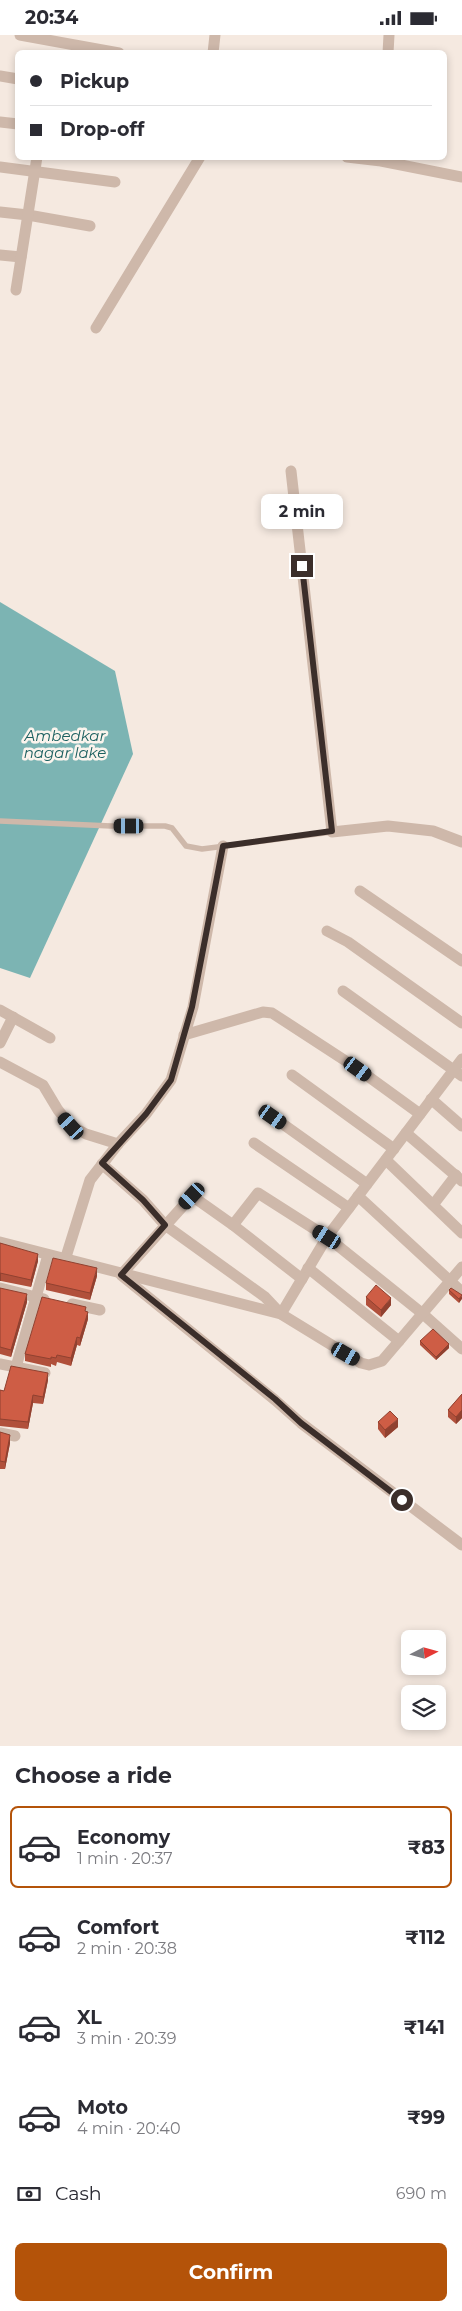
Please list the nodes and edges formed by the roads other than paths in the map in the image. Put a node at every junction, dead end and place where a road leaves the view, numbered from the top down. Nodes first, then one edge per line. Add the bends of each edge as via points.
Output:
1 (20, 35) edge
2 (215, 35) edge
3 (389, 35) edge
4 (102, 50) edge
5 (212, 50) edge
6 (388, 50) edge
7 (0, 76) edge
8 (15, 78) edge
9 (0, 122) edge
10 (15, 124) edge
11 (37, 160) edge
12 (198, 160) edge
13 (386, 160) edge
14 (0, 167) edge
15 (35, 171) junction
16 (462, 177) edge
17 (115, 182) dead end
18 (0, 212) edge
19 (28, 215) junction
20 (90, 226) dead end
21 (0, 255) edge
22 (22, 257) junction
23 (16, 290) dead end
24 (96, 328) dead end
25 (291, 471) dead end
26 (0, 821) edge
27 (332, 831) junction
28 (462, 842) edge
29 (223, 846) junction
30 (360, 891) dead end
31 (327, 931) dead end
32 (462, 961) edge
33 (343, 991) dead end
34 (0, 1010) edge
35 (13, 1017) junction
36 (462, 1023) edge
37 (184, 1035) junction
38 (50, 1038) dead end
39 (0, 1043) edge
40 (462, 1059) edge
41 (0, 1062) edge
42 (458, 1072) edge
43 (292, 1075) dead end
44 (431, 1099) junction
45 (420, 1114) junction
46 (273, 1117) dead end
47 (462, 1126) edge
48 (406, 1133) junction
49 (254, 1143) dead end
50 (118, 1144) junction
51 (394, 1149) junction
52 (386, 1160) junction
53 (102, 1163) junction
54 (459, 1178) edge
55 (367, 1184) junction
56 (358, 1196) junction
57 (434, 1205) junction
58 (349, 1209) junction
59 (165, 1225) junction
60 (233, 1225) junction
61 (462, 1233) edge
62 (327, 1237) junction
63 (0, 1241) edge
64 (48, 1255) junction
65 (65, 1260) junction
66 (462, 1267) edge
67 (308, 1268) junction
68 (121, 1275) junction
69 (302, 1279) junction
70 (450, 1281) junction
71 (0, 1288) edge
72 (462, 1292) edge
73 (36, 1297) junction
74 (100, 1310) dead end
75 (423, 1314) junction
76 (281, 1315) junction
77 (399, 1341) junction
78 (462, 1349) edge
79 (0, 1363) edge
80 (16, 1367) junction
81 (47, 1373) edge
82 (0, 1433) edge
83 (15, 1436) dead end
84 (462, 1545) edge

1 - 4 street
2 - 5 street
3 - 6 street
7 - 8 street
9 - 10 street
11 - 15 street
12 - 24 street
13 - 16 street
14 - 15 street
15 - 17 street
15 - 19 street
18 - 19 street
19 - 20 street
19 - 22 street
21 - 22 street
22 - 23 street
25 - 27 street
26 - 29 lane via 165,826 172,828 186,846 202,849
27 - 28 street via 388,825 433,831
27 - 29 lane
29 - 37 street
30 - 32 street
31 - 36 street via 348,942
33 - 42 street
34 - 35 street
35 - 38 street
35 - 39 street
37 - 45 street via 263,1012 272,1013
37 - 50 street via 171,1080
40 - 42 street
41 - 50 street via 43,1085 71,1126
42 - 44 street
43 - 51 street
44 - 45 street
44 - 47 street
45 - 48 street
46 - 55 street
48 - 51 street
48 - 54 street
49 - 58 street
50 - 53 street
51 - 52 street
52 - 55 street
52 - 57 street
53 - 59 street
53 - 65 street via 90,1180
54 - 57 street
55 - 56 street
56 - 58 street
56 - 70 street
57 - 61 street
58 - 62 street
59 - 60 street via 192,1196
59 - 68 street
59 - 76 street via 265,1297
60 - 62 street via 258,1193
60 - 69 street
62 - 67 street
62 - 75 street
63 - 64 street
64 - 65 street
64 - 73 street
65 - 68 street
66 - 70 street
67 - 69 street
67 - 77 street
68 - 76 street
68 - 84 street via 301,1423
69 - 76 street
70 - 72 street
70 - 75 street
71 - 73 street
73 - 74 street
73 - 80 street
75 - 77 street
75 - 78 street
76 - 77 street via 369,1365 382,1361
79 - 80 street
80 - 81 street
82 - 83 street

